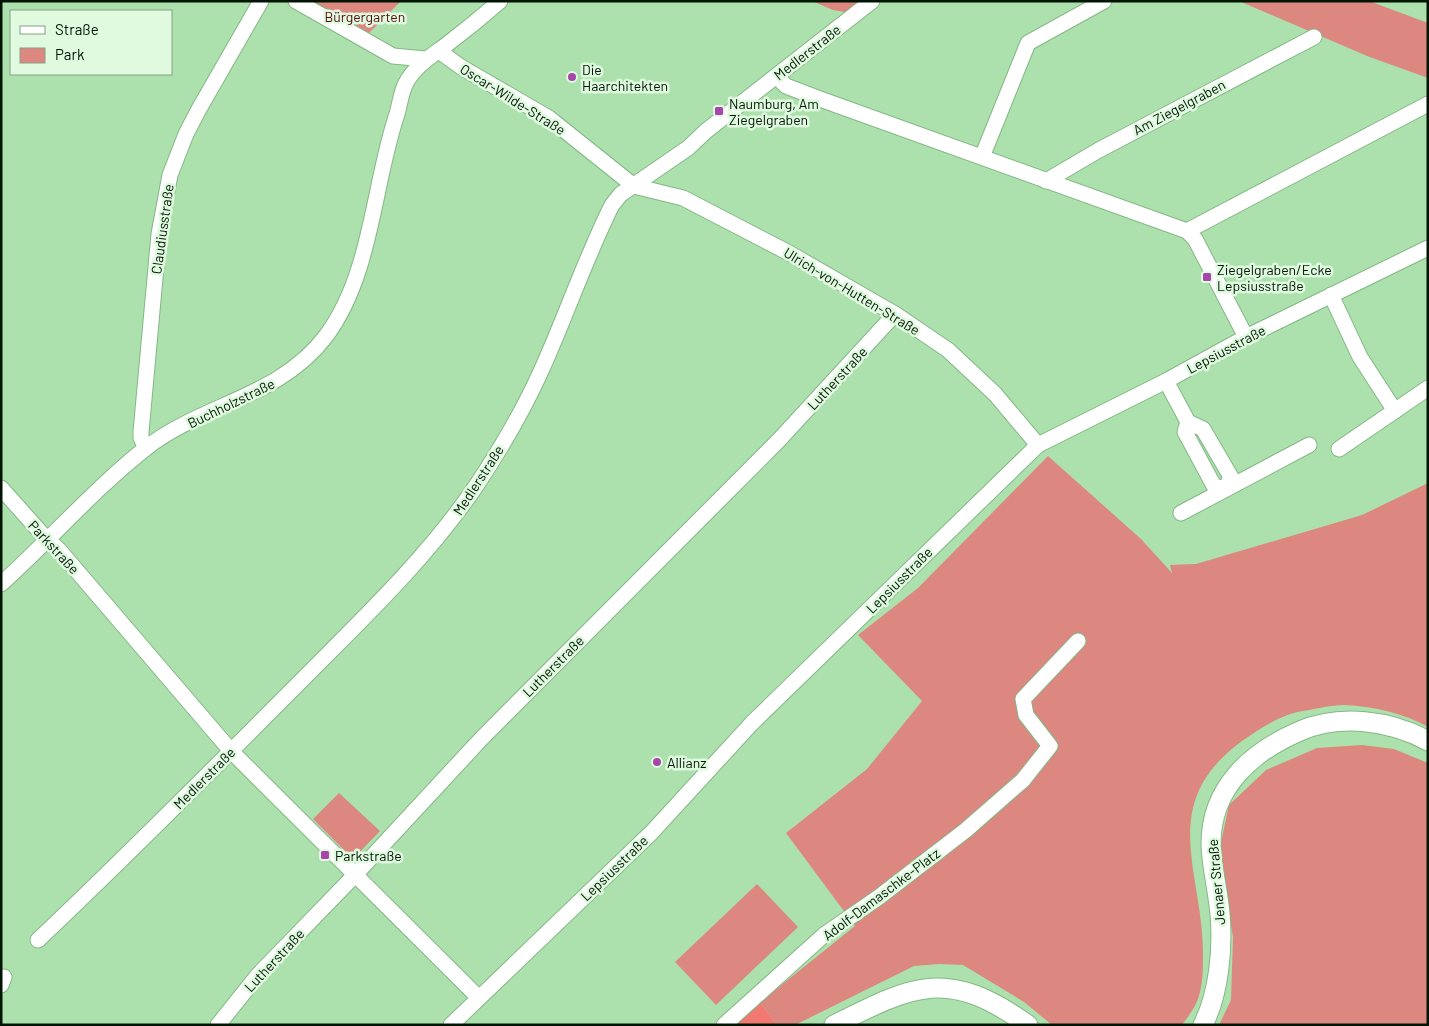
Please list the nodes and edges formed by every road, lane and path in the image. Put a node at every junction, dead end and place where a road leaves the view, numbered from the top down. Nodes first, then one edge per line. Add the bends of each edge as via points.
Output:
1 (261, 1) edge
2 (296, 1) edge
3 (500, 1) edge
4 (872, 1) edge
5 (1104, 1) edge
6 (1314, 37) dead end
7 (432, 55) junction
8 (393, 56) junction
9 (776, 76) junction
10 (406, 83) junction
11 (1428, 104) edge
12 (982, 157) junction
13 (1046, 181) junction
14 (634, 186) junction
15 (1187, 232) junction
16 (1428, 248) edge
17 (1331, 295) junction
18 (895, 314) junction
19 (1246, 336) junction
20 (1166, 381) junction
21 (1428, 388) edge
22 (1395, 411) junction
23 (1038, 445) junction
24 (1309, 445) dead end
25 (146, 448) junction
26 (1339, 449) dead end
27 (1, 488) edge
28 (1225, 489) junction
29 (1182, 513) dead end
30 (48, 540) junction
31 (1, 584) edge
32 (1078, 640) dead end
33 (1428, 741) edge
34 (231, 751) junction
35 (355, 875) junction
36 (38, 940) dead end
37 (478, 997) junction
38 (218, 1025) edge
39 (452, 1025) edge
40 (724, 1025) edge
41 (834, 1025) edge
42 (1028, 1025) edge
43 (1202, 1025) edge

1 - 25 street, Claudiusstraße via 195,117 170,175 159,234 141,432
2 - 8 street
3 - 7 street, Buchholzstraße
4 - 9 street, Medlerstraße
5 - 12 street via 1028,42
6 - 13 street, Am Ziegelgraben
7 - 8 street
7 - 10 street, Buchholzstraße
7 - 14 street, Oscar-Wilde-Straße via 461,67 549,118
8 - 10 street
9 - 12 street via 786,86
9 - 14 street, Medlerstraße via 688,148
10 - 25 street, Buchholzstraße via 389,139 357,275 342,311 325,337 305,359 276,382 197,418
11 - 15 street
12 - 13 street
13 - 15 street
14 - 18 street, Ulrich-von-Hutten-Straße via 683,198 789,253
14 - 34 street, Medlerstraße via 612,205 541,370 477,485 438,537 398,582
15 - 19 street via 1195,239
16 - 17 street, Lepsiusstraße
17 - 19 street, Lepsiusstraße
17 - 22 street via 1360,357
18 - 23 street, Ulrich-von-Hutten-Straße via 948,350 995,394
18 - 35 street, Lutherstraße via 779,440 481,739
19 - 20 street, Lepsiusstraße
20 - 23 street, Lepsiusstraße
20 - 28 street via 1188,422 1185,432 1214,486
21 - 22 street
22 - 26 street
23 - 37 street, Lepsiusstraße via 752,723 652,832
24 - 28 street
25 - 30 street, Buchholzstraße
27 - 30 street, Parkstraße
28 - 29 street
30 - 31 street, Buchholzstraße
30 - 34 street, Parkstraße via 60,550
32 - 40 street, Adolf-Damaschke-Platz via 1023,699 1026,715 1050,746 1023,780 966,830 880,897 824,935
33 - 43 main road, Jenaer Straße via 1403,729 1374,723 1343,722 1316,726 1290,735 1263,750 1231,780 1221,797 1212,827 1220,946 1214,990
34 - 35 street, Parkstraße
34 - 36 street, Medlerstraße
35 - 37 street, Parkstraße
35 - 38 street, Lutherstraße via 258,975
37 - 39 street, Lepsiusstraße
41 - 42 main road via 903,992 933,987 979,996

